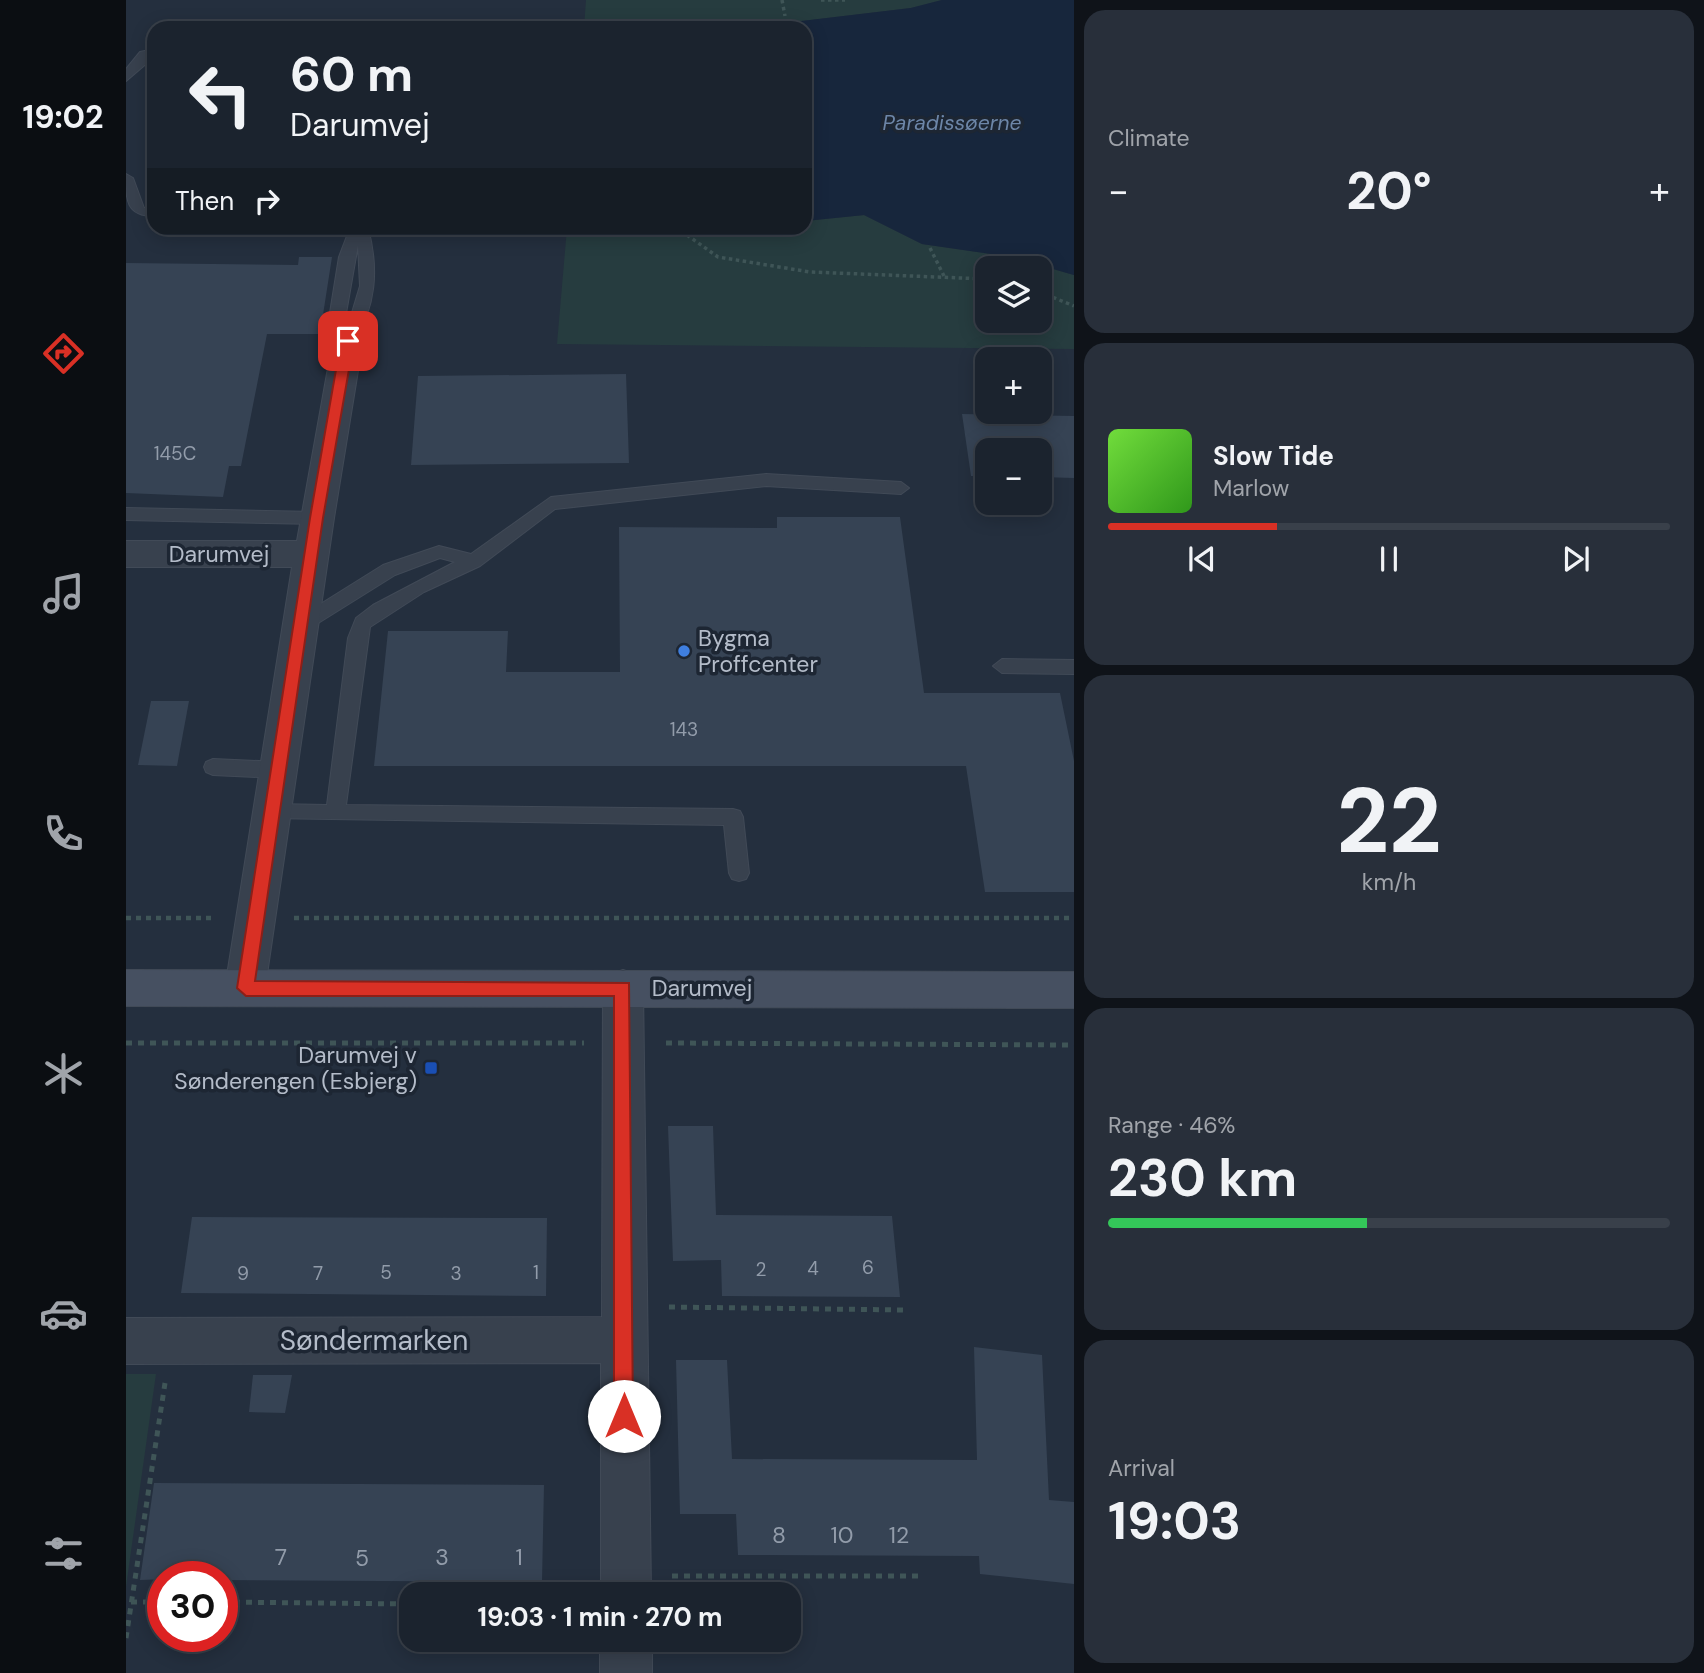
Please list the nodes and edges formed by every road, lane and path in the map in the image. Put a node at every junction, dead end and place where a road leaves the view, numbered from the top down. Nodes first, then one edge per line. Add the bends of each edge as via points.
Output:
1 (782, 0) edge
2 (821, 0) edge
3 (845, 0) edge
4 (785, 16) dead end
5 (147, 55) edge
6 (126, 77) edge
7 (126, 178) edge
8 (147, 212) edge
9 (356, 235) edge
10 (362, 235) edge
11 (687, 235) dead end
12 (930, 248) dead end
13 (944, 276) junction
14 (975, 278) edge
15 (1052, 297) edge
16 (1074, 306) edge
17 (348, 341) junction
18 (901, 488) dead end
19 (126, 514) edge
20 (317, 518) junction
21 (126, 554) edge
22 (312, 554) junction
23 (474, 561) junction
24 (301, 625) junction
25 (1002, 666) dead end
26 (1074, 667) edge
27 (213, 767) dead end
28 (279, 770) junction
29 (336, 811) junction
30 (273, 812) junction
31 (739, 873) dead end
32 (126, 918) edge
33 (256, 918) junction
34 (1074, 918) edge
35 (126, 988) edge
36 (246, 988) junction
37 (623, 988) junction
38 (1074, 990) edge
39 (906, 1310) dead end
40 (623, 1323) junction
41 (126, 1341) edge
42 (171, 1341) junction
43 (919, 1576) dead end
44 (626, 1582) edge
45 (724, 1582) edge
46 (131, 1602) junction
47 (147, 1602) edge
48 (238, 1602) edge
49 (399, 1604) edge
50 (126, 1638) edge
51 (626, 1652) edge
52 (626, 1673) edge

1 - 4 path
2 - 3 path
5 - 6 lane
7 - 8 lane via 139,212
9 - 17 lane via 346,257 338,318
10 - 17 lane via 370,258 361,320
11 - 13 path via 718,257 750,264 810,272
12 - 13 path
13 - 14 path
15 - 16 path
17 - 20 street
18 - 23 lane via 766,480 551,503
19 - 20 lane
20 - 22 street
21 - 22 street, Darumvej
22 - 24 street
23 - 24 lane via 439,552 389,570
23 - 29 lane via 418,587 362,623
24 - 28 street
25 - 26 lane
27 - 28 lane
28 - 30 street
29 - 30 lane
29 - 31 lane via 733,817
30 - 33 street
32 - 33 path
33 - 34 path
33 - 36 street
35 - 36 street, Darumvej
36 - 37 street, Darumvej
37 - 38 street, Darumvej
37 - 40 street
39 - 40 path
40 - 42 street, Søndermarken
40 - 44 street
41 - 42 street, Søndermarken
42 - 46 path
43 - 45 path
46 - 47 path
46 - 50 path
48 - 49 path
51 - 52 street

